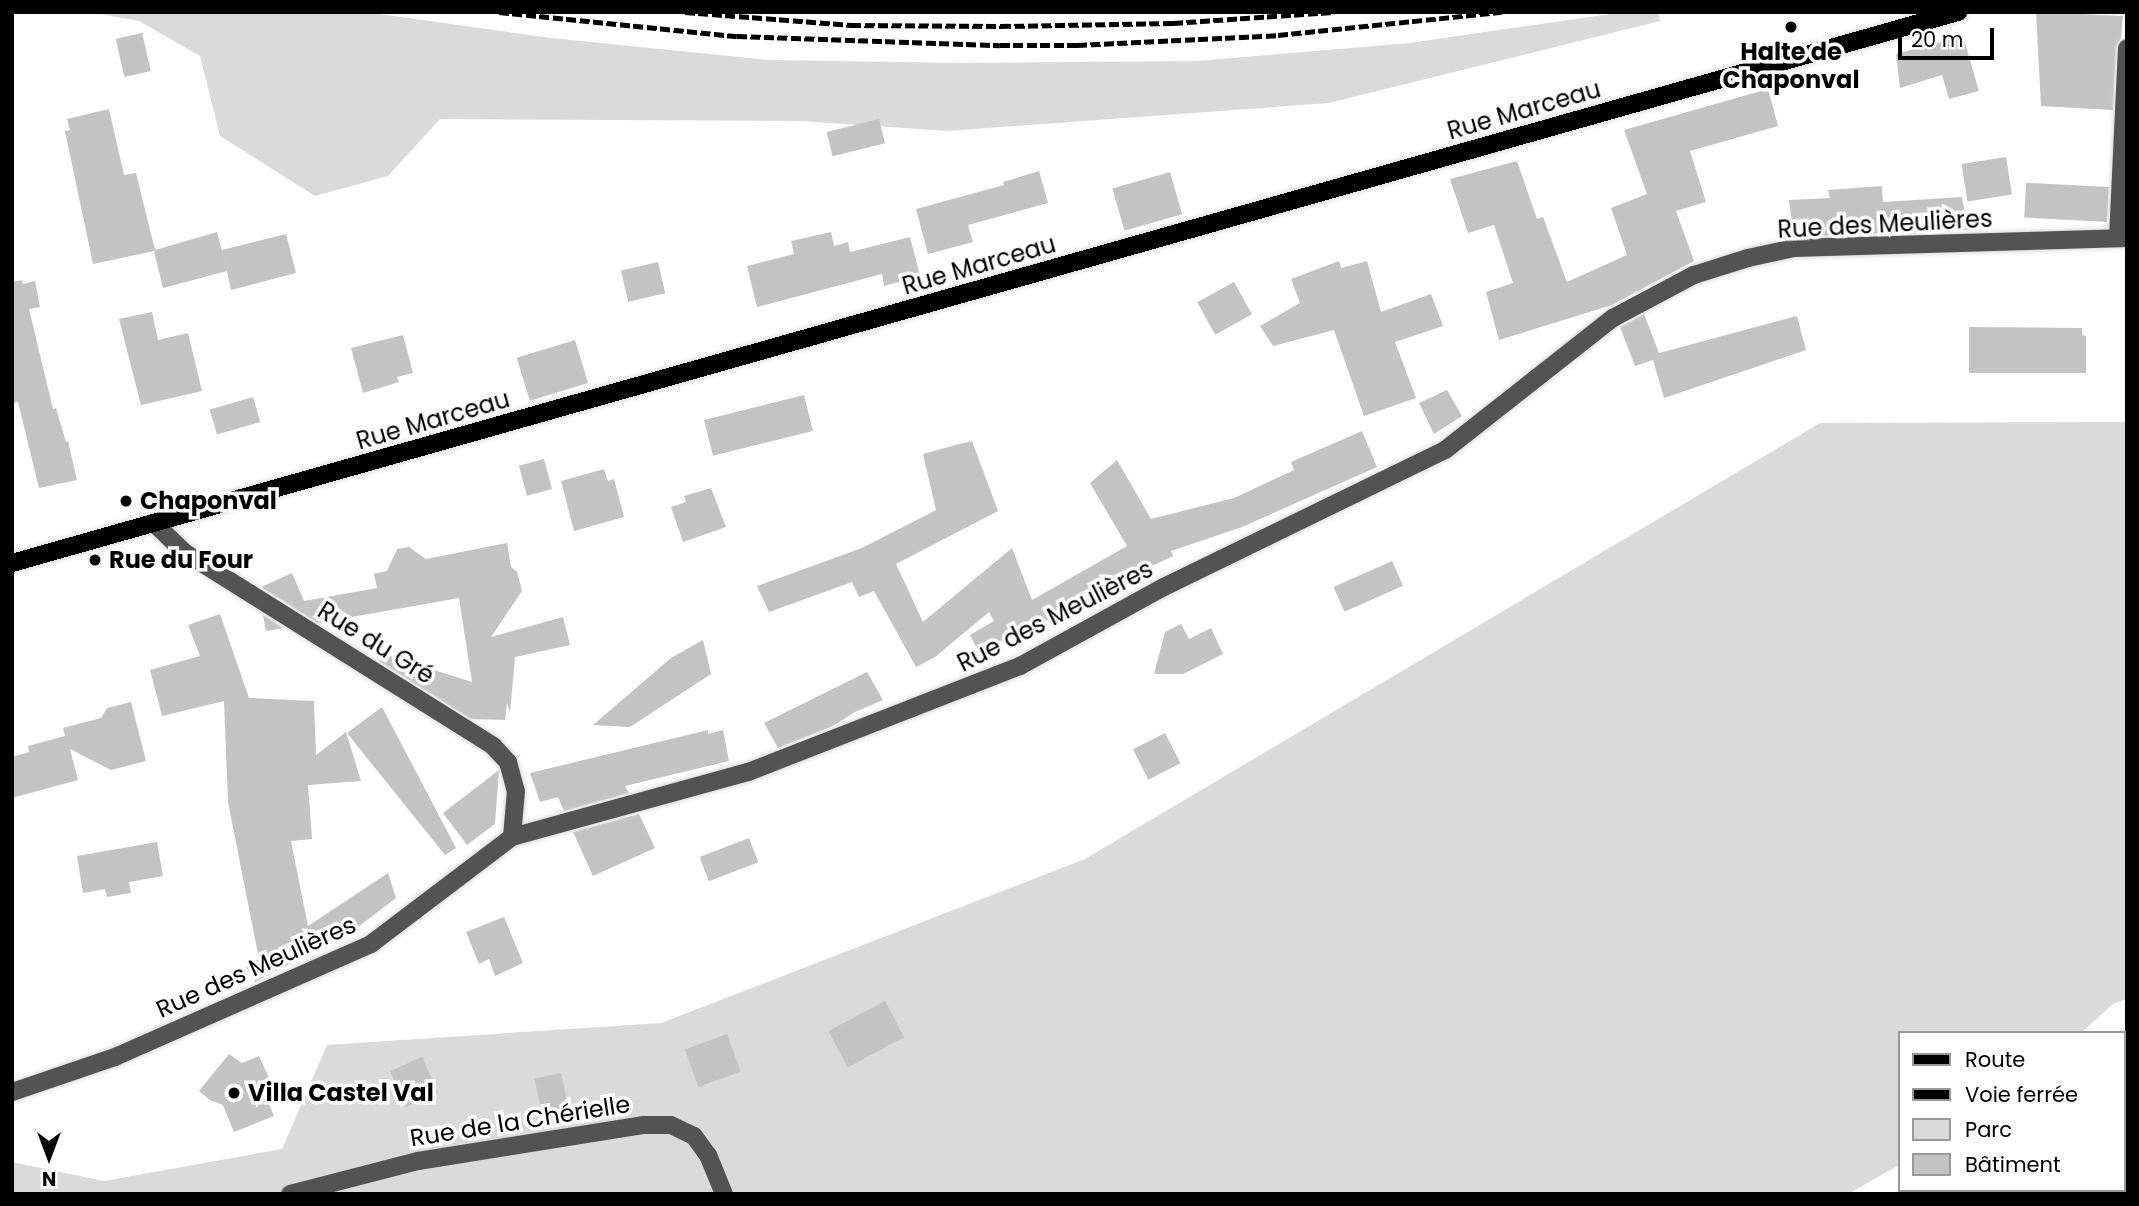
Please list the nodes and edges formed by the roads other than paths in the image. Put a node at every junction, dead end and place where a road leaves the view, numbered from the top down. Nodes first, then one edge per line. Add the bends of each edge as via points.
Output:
1 (1958, 12) edge
2 (2127, 48) edge
3 (2123, 238) edge
4 (155, 524) junction
5 (12, 563) edge
6 (512, 837) junction
7 (12, 1092) edge
8 (290, 1194) edge
9 (724, 1194) edge

1 - 4 main road, Rue Marceau
2 - 3 street
3 - 6 street, Rue des Meulières via 1794,248 1694,275 1613,318 1445,450 1162,588 1020,666 748,772
4 - 5 main road, Rue Marceau
4 - 6 street, Rue du Gré via 184,552 493,746 508,762 516,791
6 - 7 street, Rue des Meulières via 371,944 115,1057
8 - 9 street, Rue de la Chérielle via 418,1161 644,1125 671,1125 694,1136 708,1155

